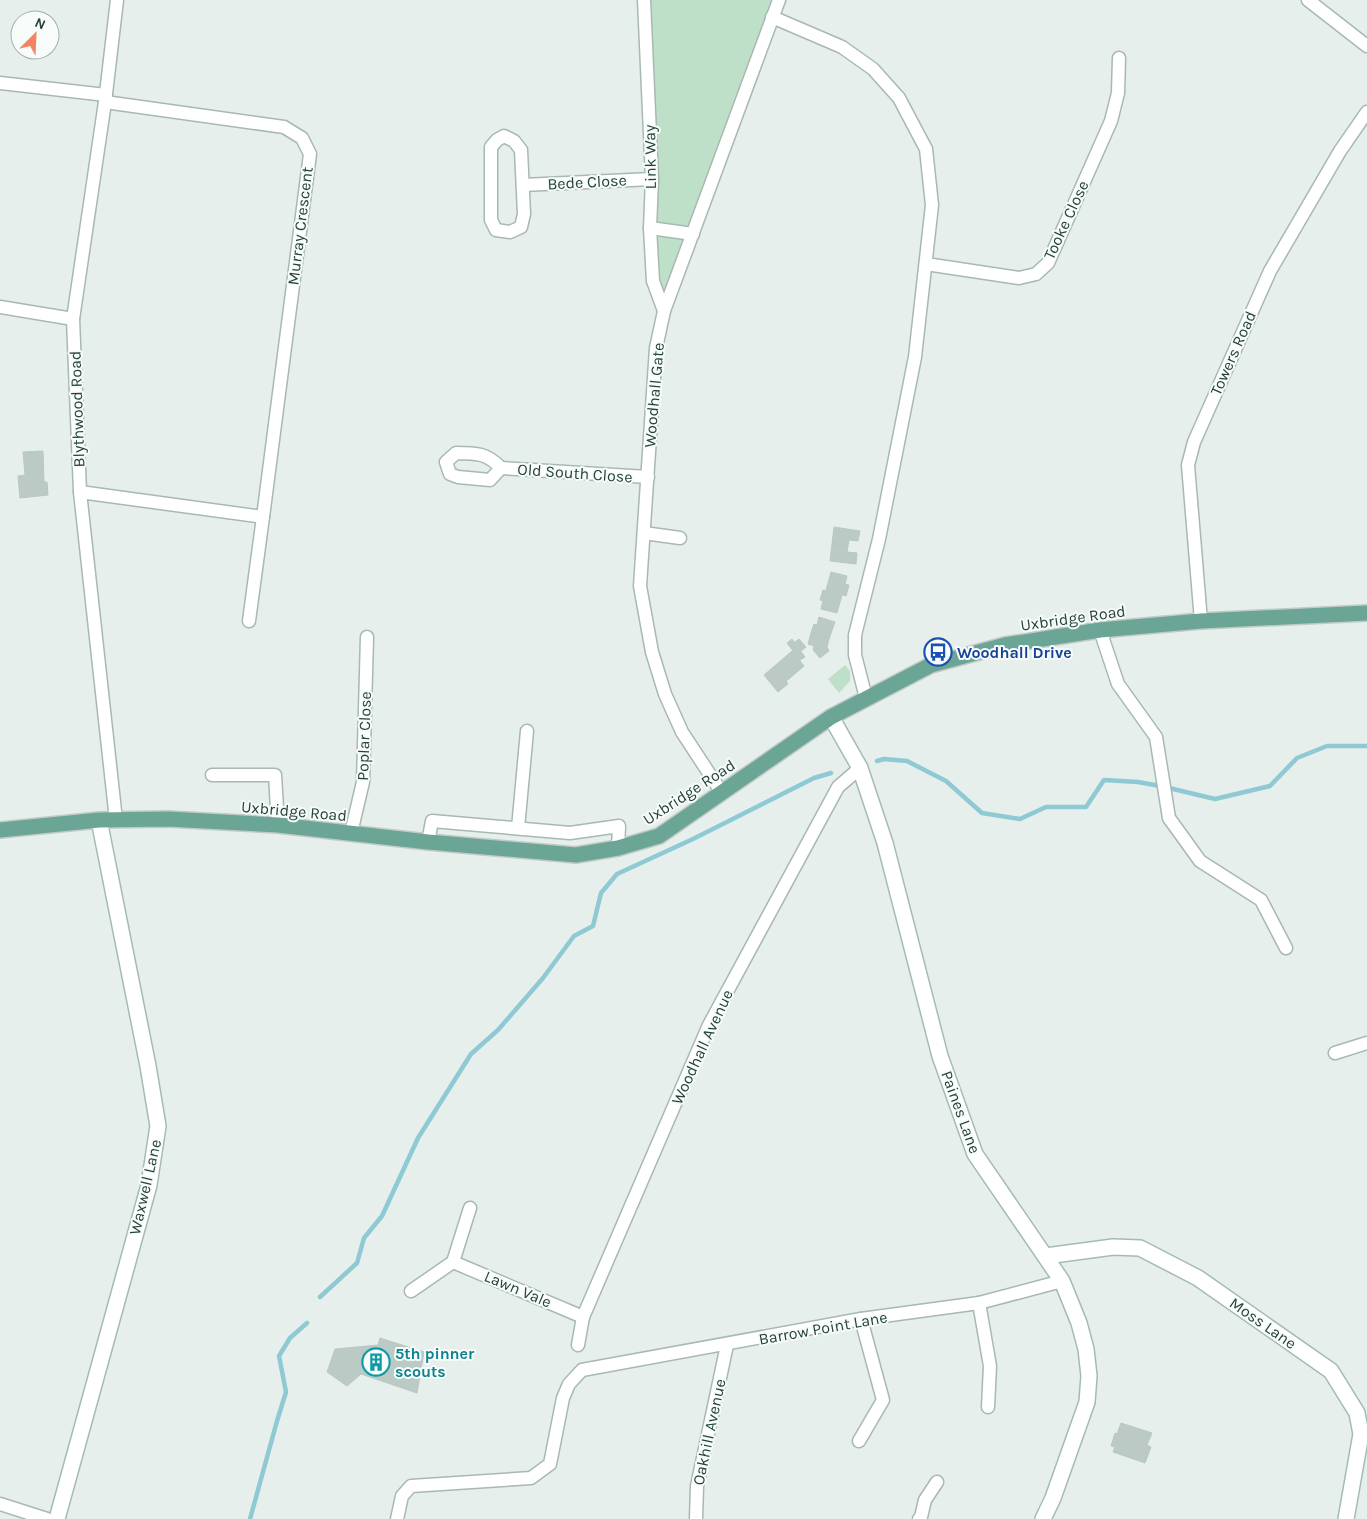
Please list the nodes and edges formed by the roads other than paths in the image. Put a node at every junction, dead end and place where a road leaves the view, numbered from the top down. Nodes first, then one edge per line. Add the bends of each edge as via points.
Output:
1 (117, 0) edge
2 (644, 0) edge
3 (779, 0) edge
4 (1308, 0) edge
5 (772, 17) junction
6 (1367, 46) edge
7 (1119, 58) dead end
8 (0, 82) edge
9 (106, 99) junction
10 (1367, 112) edge
11 (652, 179) junction
12 (523, 185) junction
13 (650, 228) junction
14 (693, 234) junction
15 (926, 264) junction
16 (0, 307) edge
17 (664, 311) junction
18 (73, 319) junction
19 (501, 468) dead end
20 (648, 477) junction
21 (80, 492) junction
22 (264, 517) junction
23 (644, 533) junction
24 (680, 538) dead end
25 (1367, 613) edge
26 (249, 621) dead end
27 (1201, 621) junction
28 (1100, 630) junction
29 (367, 637) dead end
30 (866, 698) junction
31 (832, 717) junction
32 (527, 731) dead end
33 (860, 768) junction
34 (212, 775) dead end
35 (722, 793) junction
36 (99, 820) junction
37 (116, 820) junction
38 (278, 825) junction
39 (518, 828) junction
40 (0, 830) edge
41 (351, 833) junction
42 (428, 842) junction
43 (618, 848) junction
44 (1286, 948) dead end
45 (1367, 1043) edge
46 (1335, 1053) dead end
47 (470, 1208) dead end
48 (1046, 1256) junction
49 (453, 1262) junction
50 (1062, 1281) junction
51 (411, 1292) dead end
52 (980, 1304) junction
53 (583, 1317) junction
54 (861, 1319) junction
55 (578, 1345) dead end
56 (727, 1345) junction
57 (988, 1407) dead end
58 (859, 1441) dead end
59 (937, 1482) dead end
60 (0, 1504) edge
61 (921, 1518) edge
62 (47, 1519) edge
63 (57, 1519) edge
64 (398, 1519) edge
65 (696, 1519) edge
66 (1043, 1519) edge
67 (1346, 1519) edge

1 - 9 street, Blythwood Road
2 - 11 street, Link Way
3 - 5 street, Woodhall Gate
4 - 6 street
5 - 14 street, Woodhall Gate
5 - 15 street via 842,47 872,69 899,98 926,149 932,205
7 - 15 street, Tooke Close via 1118,93 1111,121 1048,263 1036,274 1019,278
8 - 9 street, Murray Crescent
9 - 18 street, Blythwood Road
9 - 22 street, Murray Crescent via 284,127 302,138 310,154
10 - 27 street, Towers Road via 1340,151 1270,271 1194,442 1188,465
11 - 12 street, Bede Close
11 - 13 street, Link Way
12 - 12 street, Bede Close via 521,227 510,232 496,230 491,220 491,147 504,136 521,150
13 - 14 street
13 - 17 street, Link Way via 653,281
14 - 17 street, Woodhall Gate
15 - 30 street via 911,376 880,539 855,635 855,655
16 - 18 street
17 - 20 street, Woodhall Gate via 656,348
18 - 21 street, Blythwood Road
19 - 20 street, Old South Close
20 - 23 street, Woodhall Gate
21 - 22 street
21 - 37 street, Blythwood Road
22 - 26 street, Murray Crescent
23 - 24 street
23 - 35 street, Woodhall Gate via 640,586 652,652 665,694 682,732
25 - 27 main road, Uxbridge Road
27 - 28 main road, Uxbridge Road
28 - 30 main road, Uxbridge Road via 1005,645 931,665
28 - 44 street via 1118,684 1156,737 1169,818 1200,861 1260,900
29 - 41 street, Poplar Close via 363,782
30 - 31 main road, Uxbridge Road
31 - 33 street, Paines Lane
31 - 35 main road, Uxbridge Road
32 - 39 street
33 - 48 street, Paines Lane via 886,846 940,1056 974,1154
33 - 53 street, Woodhall Avenue via 838,787 709,1025
34 - 38 street via 275,775
35 - 43 main road, Uxbridge Road via 659,836
36 - 37 main road, Uxbridge Road
36 - 40 main road, Uxbridge Road
36 - 63 street, Waxwell Lane via 158,1126 149,1185
37 - 38 main road, Uxbridge Road via 168,819
38 - 41 main road, Uxbridge Road
39 - 42 street via 432,821
39 - 43 street via 570,833 620,826
41 - 42 main road, Uxbridge Road
42 - 43 main road, Uxbridge Road via 576,855
45 - 46 street
47 - 49 street
48 - 50 street, Paines Lane
48 - 67 street, Moss Lane via 1114,1247 1140,1248 1198,1278 1330,1371 1357,1414 1361,1434
49 - 51 street
49 - 53 street, Lawn Vale
50 - 52 street, Barrow Point Lane
50 - 66 street, Paines Lane via 1086,1349 1087,1402
52 - 54 street, Barrow Point Lane
52 - 57 street via 990,1366
53 - 55 street, Woodhall Avenue
54 - 56 street, Barrow Point Lane
54 - 58 street via 883,1400
56 - 64 street, Barrow Point Lane via 582,1370 569,1384 563,1398 550,1464 531,1478 411,1486 402,1496
56 - 65 street, Oakhill Avenue via 697,1486
59 - 61 street via 925,1500
60 - 62 street

